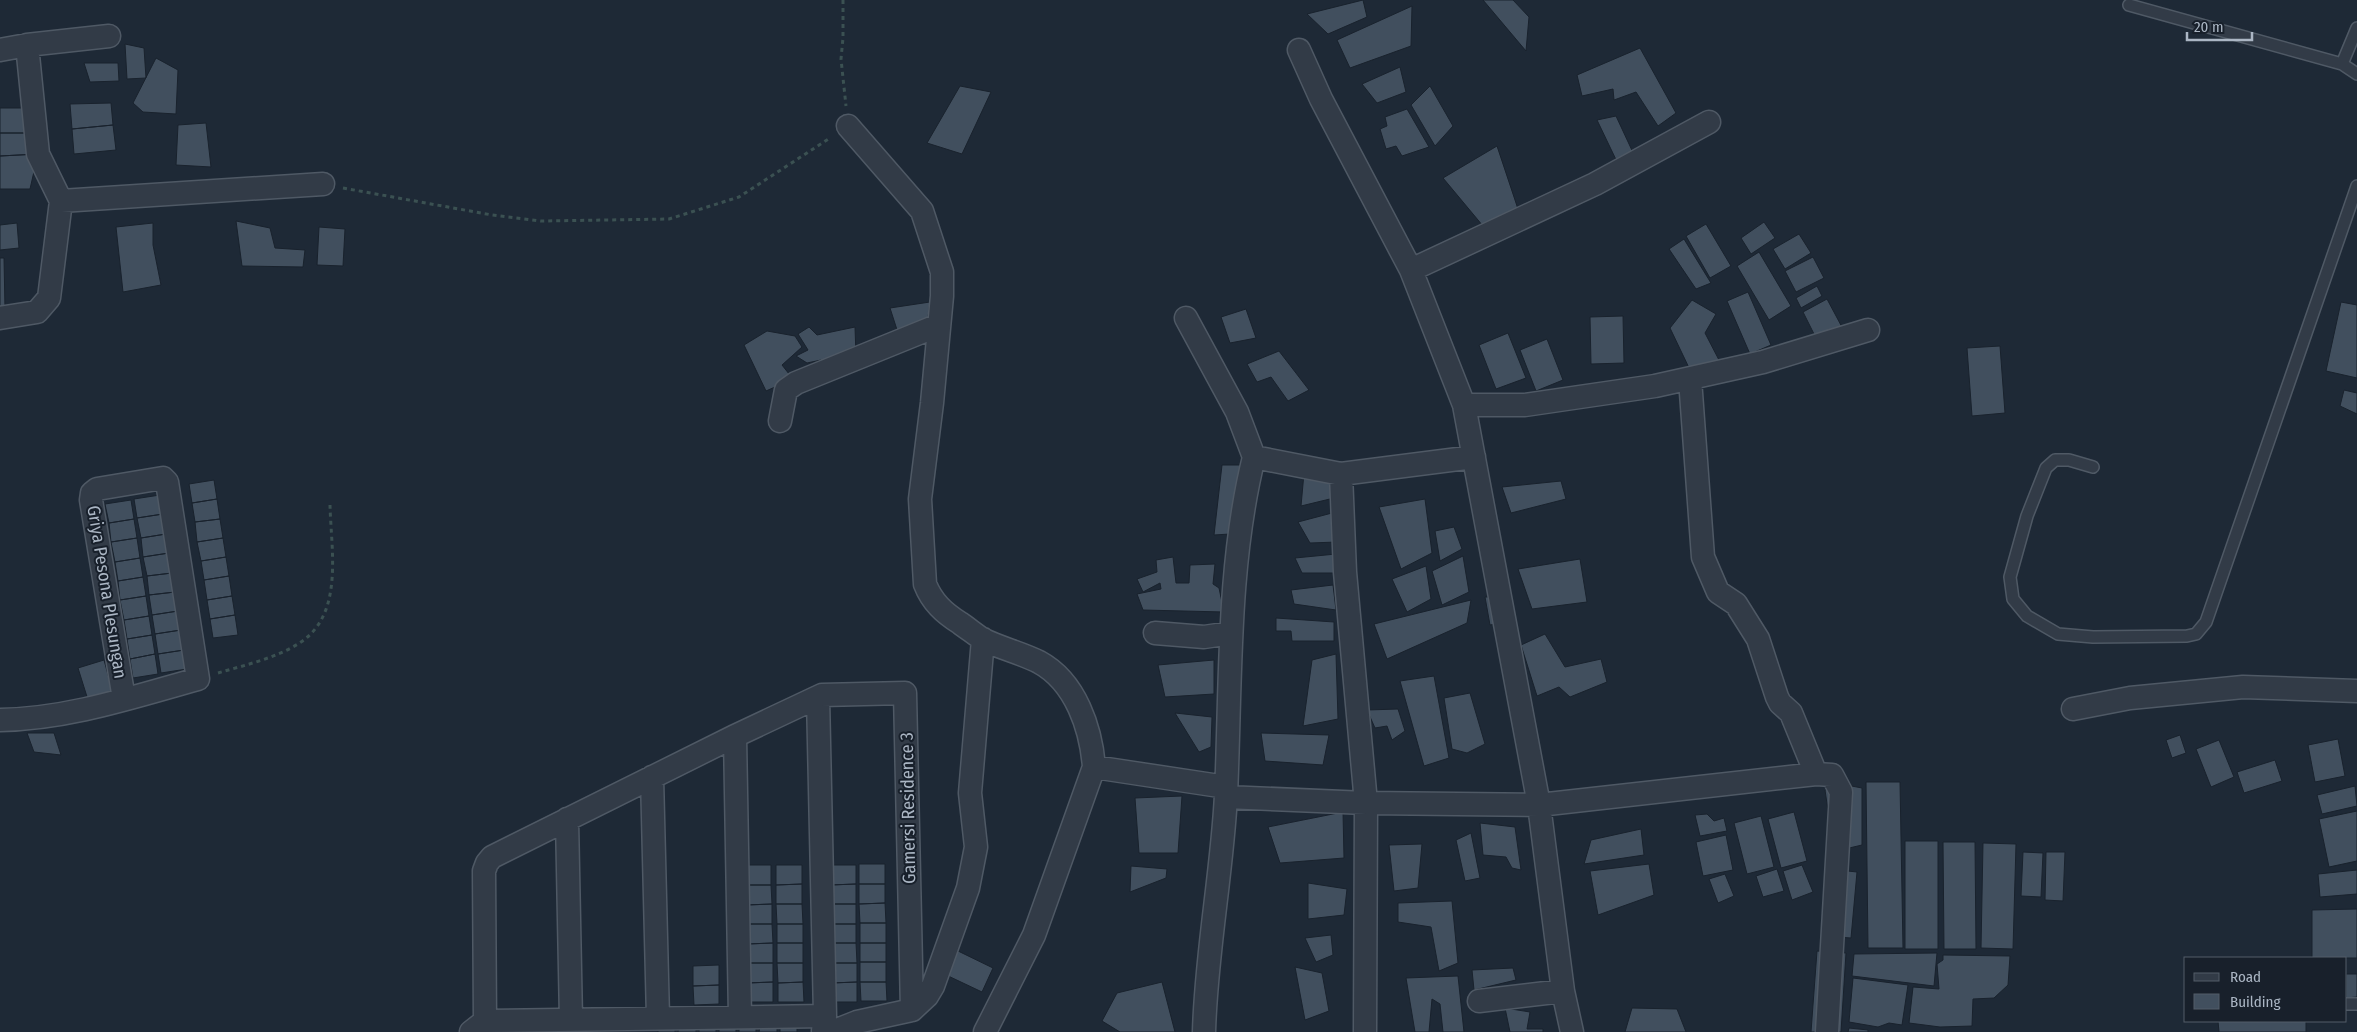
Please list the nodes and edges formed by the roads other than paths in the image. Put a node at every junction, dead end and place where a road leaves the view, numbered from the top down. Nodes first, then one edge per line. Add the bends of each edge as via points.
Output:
1 (2129, 5) dead end
2 (2357, 28) edge
3 (109, 36) dead end
4 (27, 45) junction
5 (0, 50) edge
6 (1298, 50) dead end
7 (2342, 64) junction
8 (2357, 74) edge
9 (1709, 122) dead end
10 (848, 126) road end
11 (322, 184) road end
12 (2357, 186) edge
13 (60, 201) junction
14 (1410, 270) junction
15 (0, 318) edge
16 (1186, 318) dead end
17 (939, 325) junction
18 (1868, 330) dead end
19 (1690, 379) junction
20 (1464, 405) junction
21 (780, 421) dead end
22 (1254, 457) junction
23 (1474, 457) junction
24 (2093, 467) dead end
25 (1340, 474) junction
26 (1231, 632) junction
27 (1154, 633) dead end
28 (983, 639) junction
29 (2357, 692) edge
30 (818, 697) junction
31 (124, 699) junction
32 (2073, 709) dead end
33 (0, 720) edge
34 (735, 736) junction
35 (1094, 767) junction
36 (1816, 774) junction
37 (652, 777) junction
38 (1226, 792) junction
39 (1366, 803) junction
40 (1539, 805) junction
41 (567, 819) junction
42 (1563, 991) junction
43 (1479, 1001) dead end
44 (912, 1010) junction
45 (740, 1017) junction
46 (658, 1018) junction
47 (570, 1020) junction
48 (478, 1026) edge
49 (827, 1027) edge
50 (985, 1032) edge
51 (1204, 1032) edge
52 (1365, 1032) edge
53 (1572, 1032) edge
54 (1827, 1032) edge

1 - 7 lane
2 - 7 lane
3 - 4 street
4 - 5 street
4 - 13 street via 38,154
6 - 14 street via 1320,99
7 - 8 lane
9 - 14 street via 1595,184
10 - 17 street via 922,211 942,272
11 - 13 street
12 - 24 lane via 2206,622 2196,634 2093,637 2058,634 2027,616 2013,599 2010,577 2027,516 2046,468 2055,460 2069,460
13 - 15 street via 49,298 37,312
14 - 20 street
16 - 22 street via 1237,412
17 - 21 street via 796,383 786,390
17 - 28 street via 920,499 925,584 937,605
18 - 19 street via 1763,362
19 - 20 street via 1525,405
19 - 36 street via 1703,556 1718,592 1736,604 1758,639 1780,703 1791,713
20 - 23 street
22 - 25 street
22 - 26 street via 1245,493
23 - 25 street
23 - 40 street
25 - 39 street via 1345,572
26 - 27 street via 1204,637
26 - 38 street
28 - 35 street via 1041,663 1062,682 1083,714 1092,743
28 - 44 street via 970,805 976,847 968,888 932,986 927,996
29 - 32 street via 2243,687 2130,698
30 - 34 street, Gamersi Residence 3
30 - 44 street, Gamersi Residence 3 via 905,694
30 - 49 street
31 - 31 street, Griya Pesona Plesungan via 198,679 167,482 163,478 97,489 92,493
31 - 33 street via 65,714
34 - 37 street, Gamersi Residence 3
34 - 45 street
35 - 38 street
35 - 50 street via 1034,935
36 - 40 street
36 - 54 street via 1832,775 1841,792
37 - 41 street, Gamersi Residence 3
37 - 46 street
38 - 39 street
38 - 51 street
39 - 40 street
39 - 52 street
40 - 42 street
41 - 47 street
41 - 48 street, Gamersi Residence 3 via 492,857 487,863 484,871
42 - 43 street
42 - 53 street
44 - 49 street, Gamersi Residence 3
45 - 46 street, Gamersi Residence 3
45 - 49 street, Gamersi Residence 3
46 - 47 street, Gamersi Residence 3
47 - 48 street, Gamersi Residence 3

